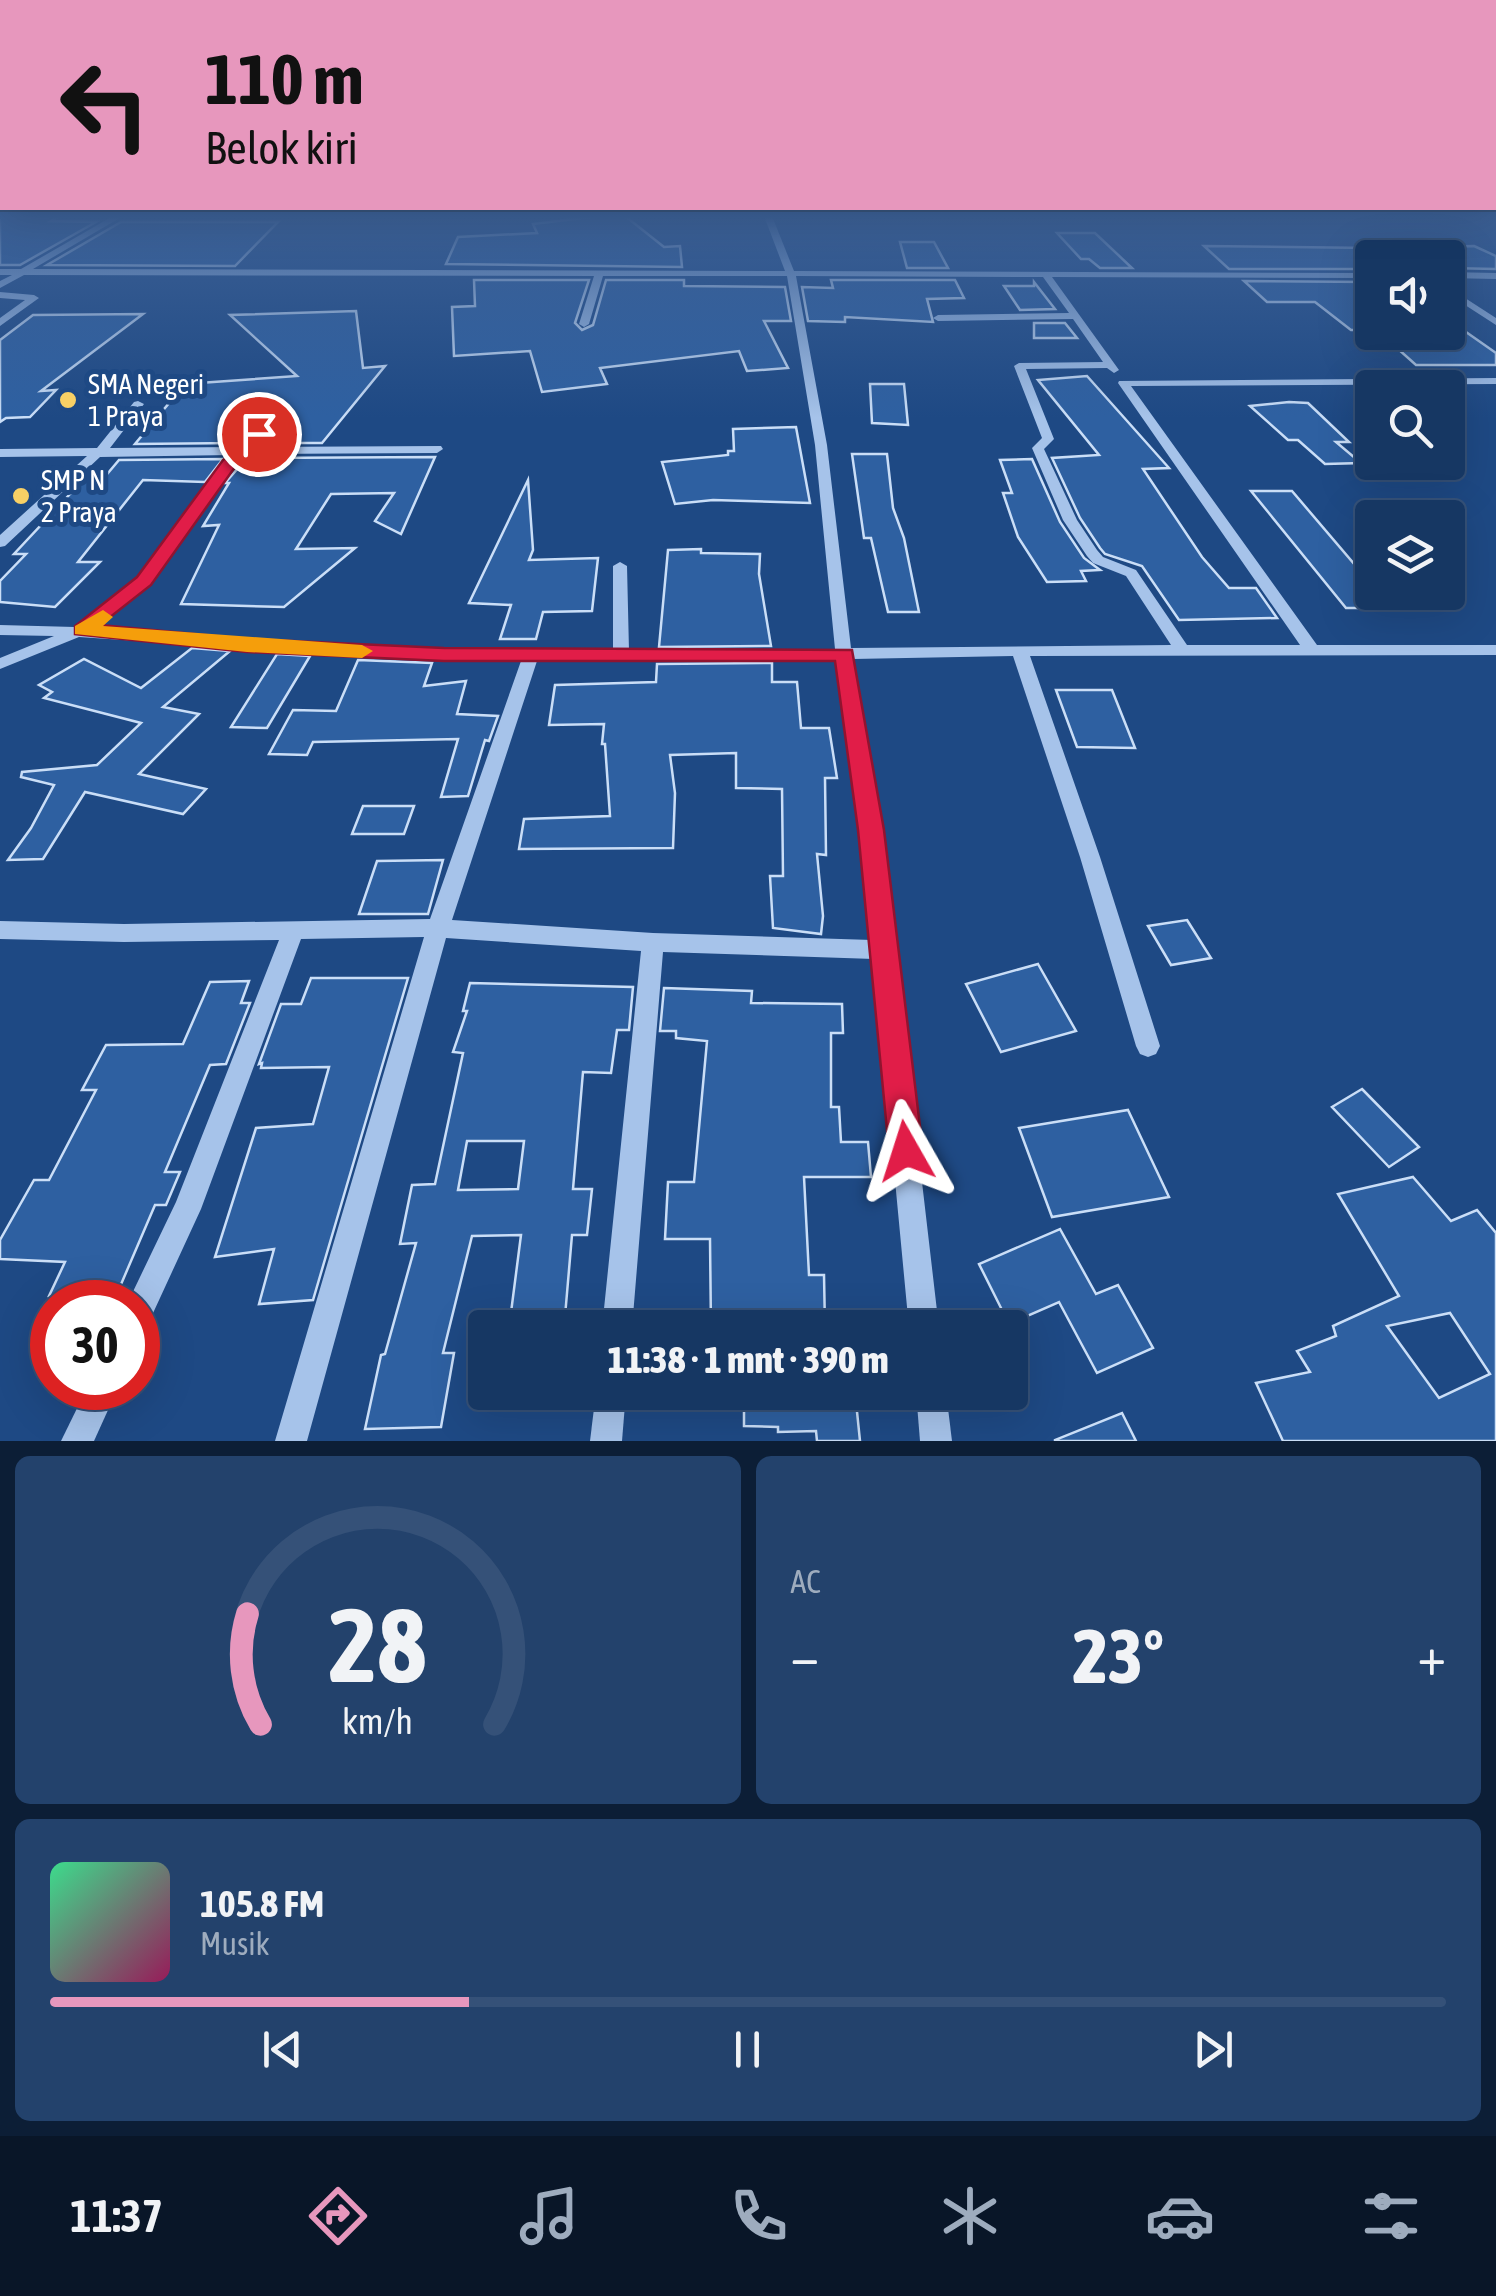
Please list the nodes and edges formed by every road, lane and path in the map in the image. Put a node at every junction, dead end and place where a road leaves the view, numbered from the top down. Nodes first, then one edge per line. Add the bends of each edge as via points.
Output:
1 (596, 283) edge
2 (792, 283) edge
3 (1052, 283) edge
4 (0, 295) edge
5 (1465, 301) edge
6 (1075, 316) junction
7 (938, 318) dead end
8 (1496, 322) edge
9 (0, 323) edge
10 (584, 324) dead end
11 (1110, 365) junction
12 (1496, 380) edge
13 (1123, 383) junction
14 (138, 404) dead end
15 (276, 418) dead end
16 (437, 449) dead end
17 (242, 450) junction
18 (0, 453) edge
19 (99, 453) junction
20 (0, 543) edge
21 (620, 566) dead end
22 (0, 630) edge
23 (82, 630) junction
24 (1312, 650) junction
25 (1496, 650) edge
26 (1020, 652) junction
27 (1183, 652) junction
28 (531, 655) junction
29 (844, 655) junction
30 (621, 656) junction
31 (0, 664) edge
32 (294, 928) junction
33 (438, 928) junction
34 (0, 930) edge
35 (654, 942) junction
36 (884, 950) junction
37 (1148, 1046) dead end
38 (154, 1280) edge
39 (619, 1310) edge
40 (922, 1310) edge
41 (93, 1410) edge
42 (609, 1410) edge
43 (933, 1410) edge
44 (78, 1441) edge
45 (290, 1441) edge
46 (606, 1441) edge
47 (936, 1441) edge

1 - 10 street
2 - 29 street via 821,446
3 - 6 street
4 - 9 street via 34,298
5 - 8 street
6 - 7 street
6 - 11 street
11 - 13 street
11 - 27 street via 1019,366 1046,426 1040,456 1073,525 1096,559 1132,572
12 - 13 street
13 - 24 street
14 - 19 street
15 - 17 street
16 - 17 street
17 - 19 street
17 - 23 street via 144,581
18 - 19 street
19 - 20 street
21 - 30 street
22 - 23 street
23 - 28 street via 265,646
23 - 31 street
24 - 25 street
24 - 27 street
26 - 27 street
26 - 29 street
26 - 37 street
28 - 30 street
28 - 33 street
29 - 30 street
29 - 36 street
32 - 33 street
32 - 34 street
32 - 38 street
33 - 35 street
33 - 45 street
35 - 36 street
35 - 39 street
36 - 40 street
41 - 44 street
42 - 46 street
43 - 47 street

